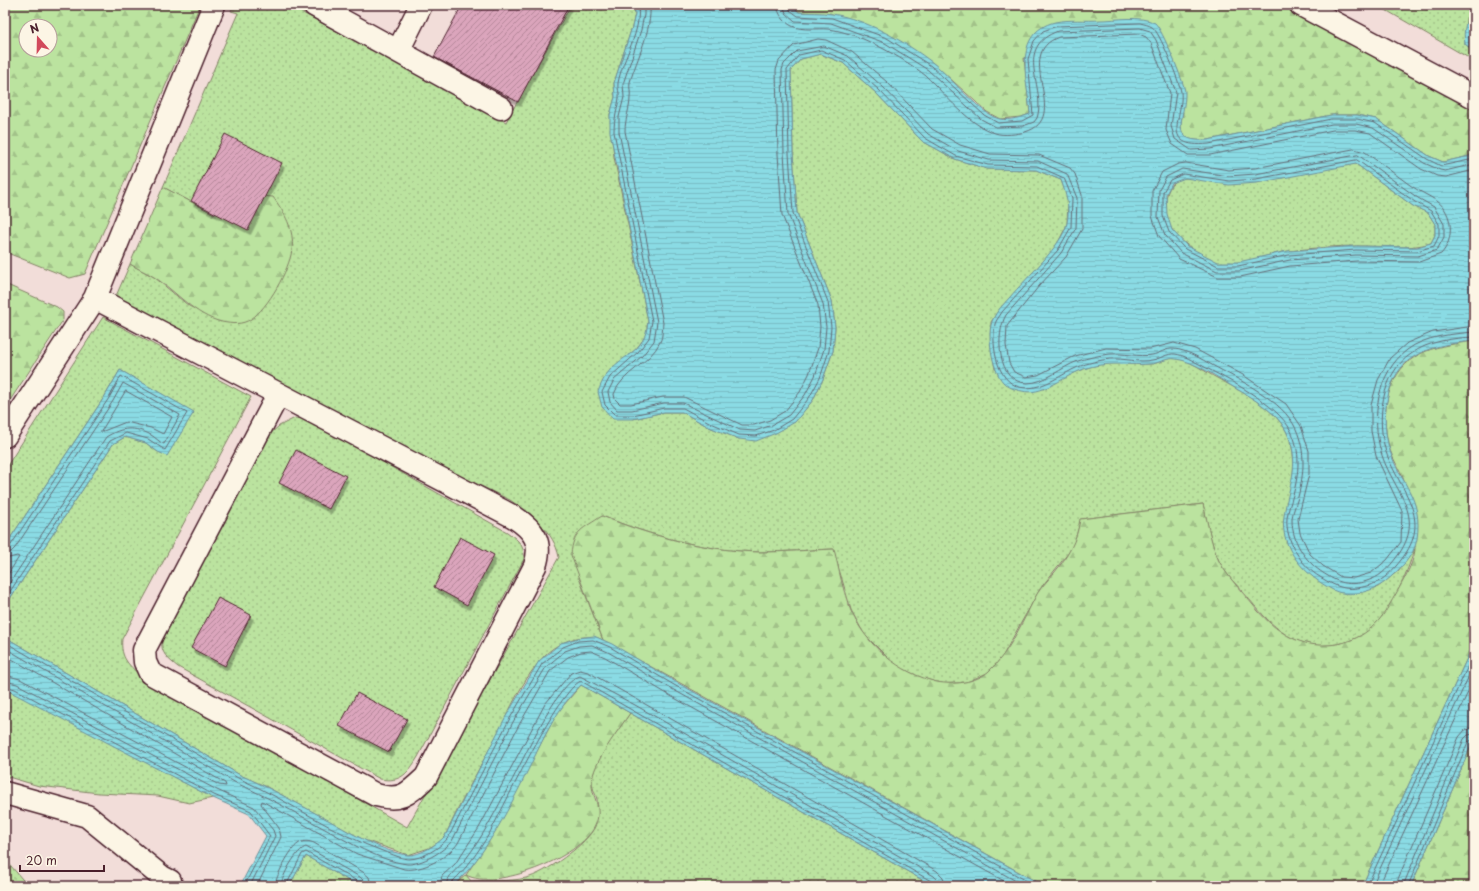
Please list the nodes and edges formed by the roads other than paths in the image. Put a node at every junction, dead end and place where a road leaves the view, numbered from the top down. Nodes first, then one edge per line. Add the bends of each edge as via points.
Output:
1 (214, 5) edge
2 (314, 5) edge
3 (422, 5) edge
4 (1301, 5) edge
5 (398, 51) junction
6 (1474, 97) edge
7 (501, 108) dead end
8 (95, 298) junction
9 (278, 395) junction
10 (5, 436) edge
11 (5, 793) edge
12 (170, 881) dead end

1 - 8 lane
2 - 5 lane
3 - 5 lane
4 - 6 lane
5 - 7 lane
8 - 9 lane
8 - 10 lane
9 - 9 lane via 144,650 145,662 150,673 376,795 389,799 403,796 426,777 535,566 539,553 536,538 526,525 514,517
11 - 12 lane via 87,816

